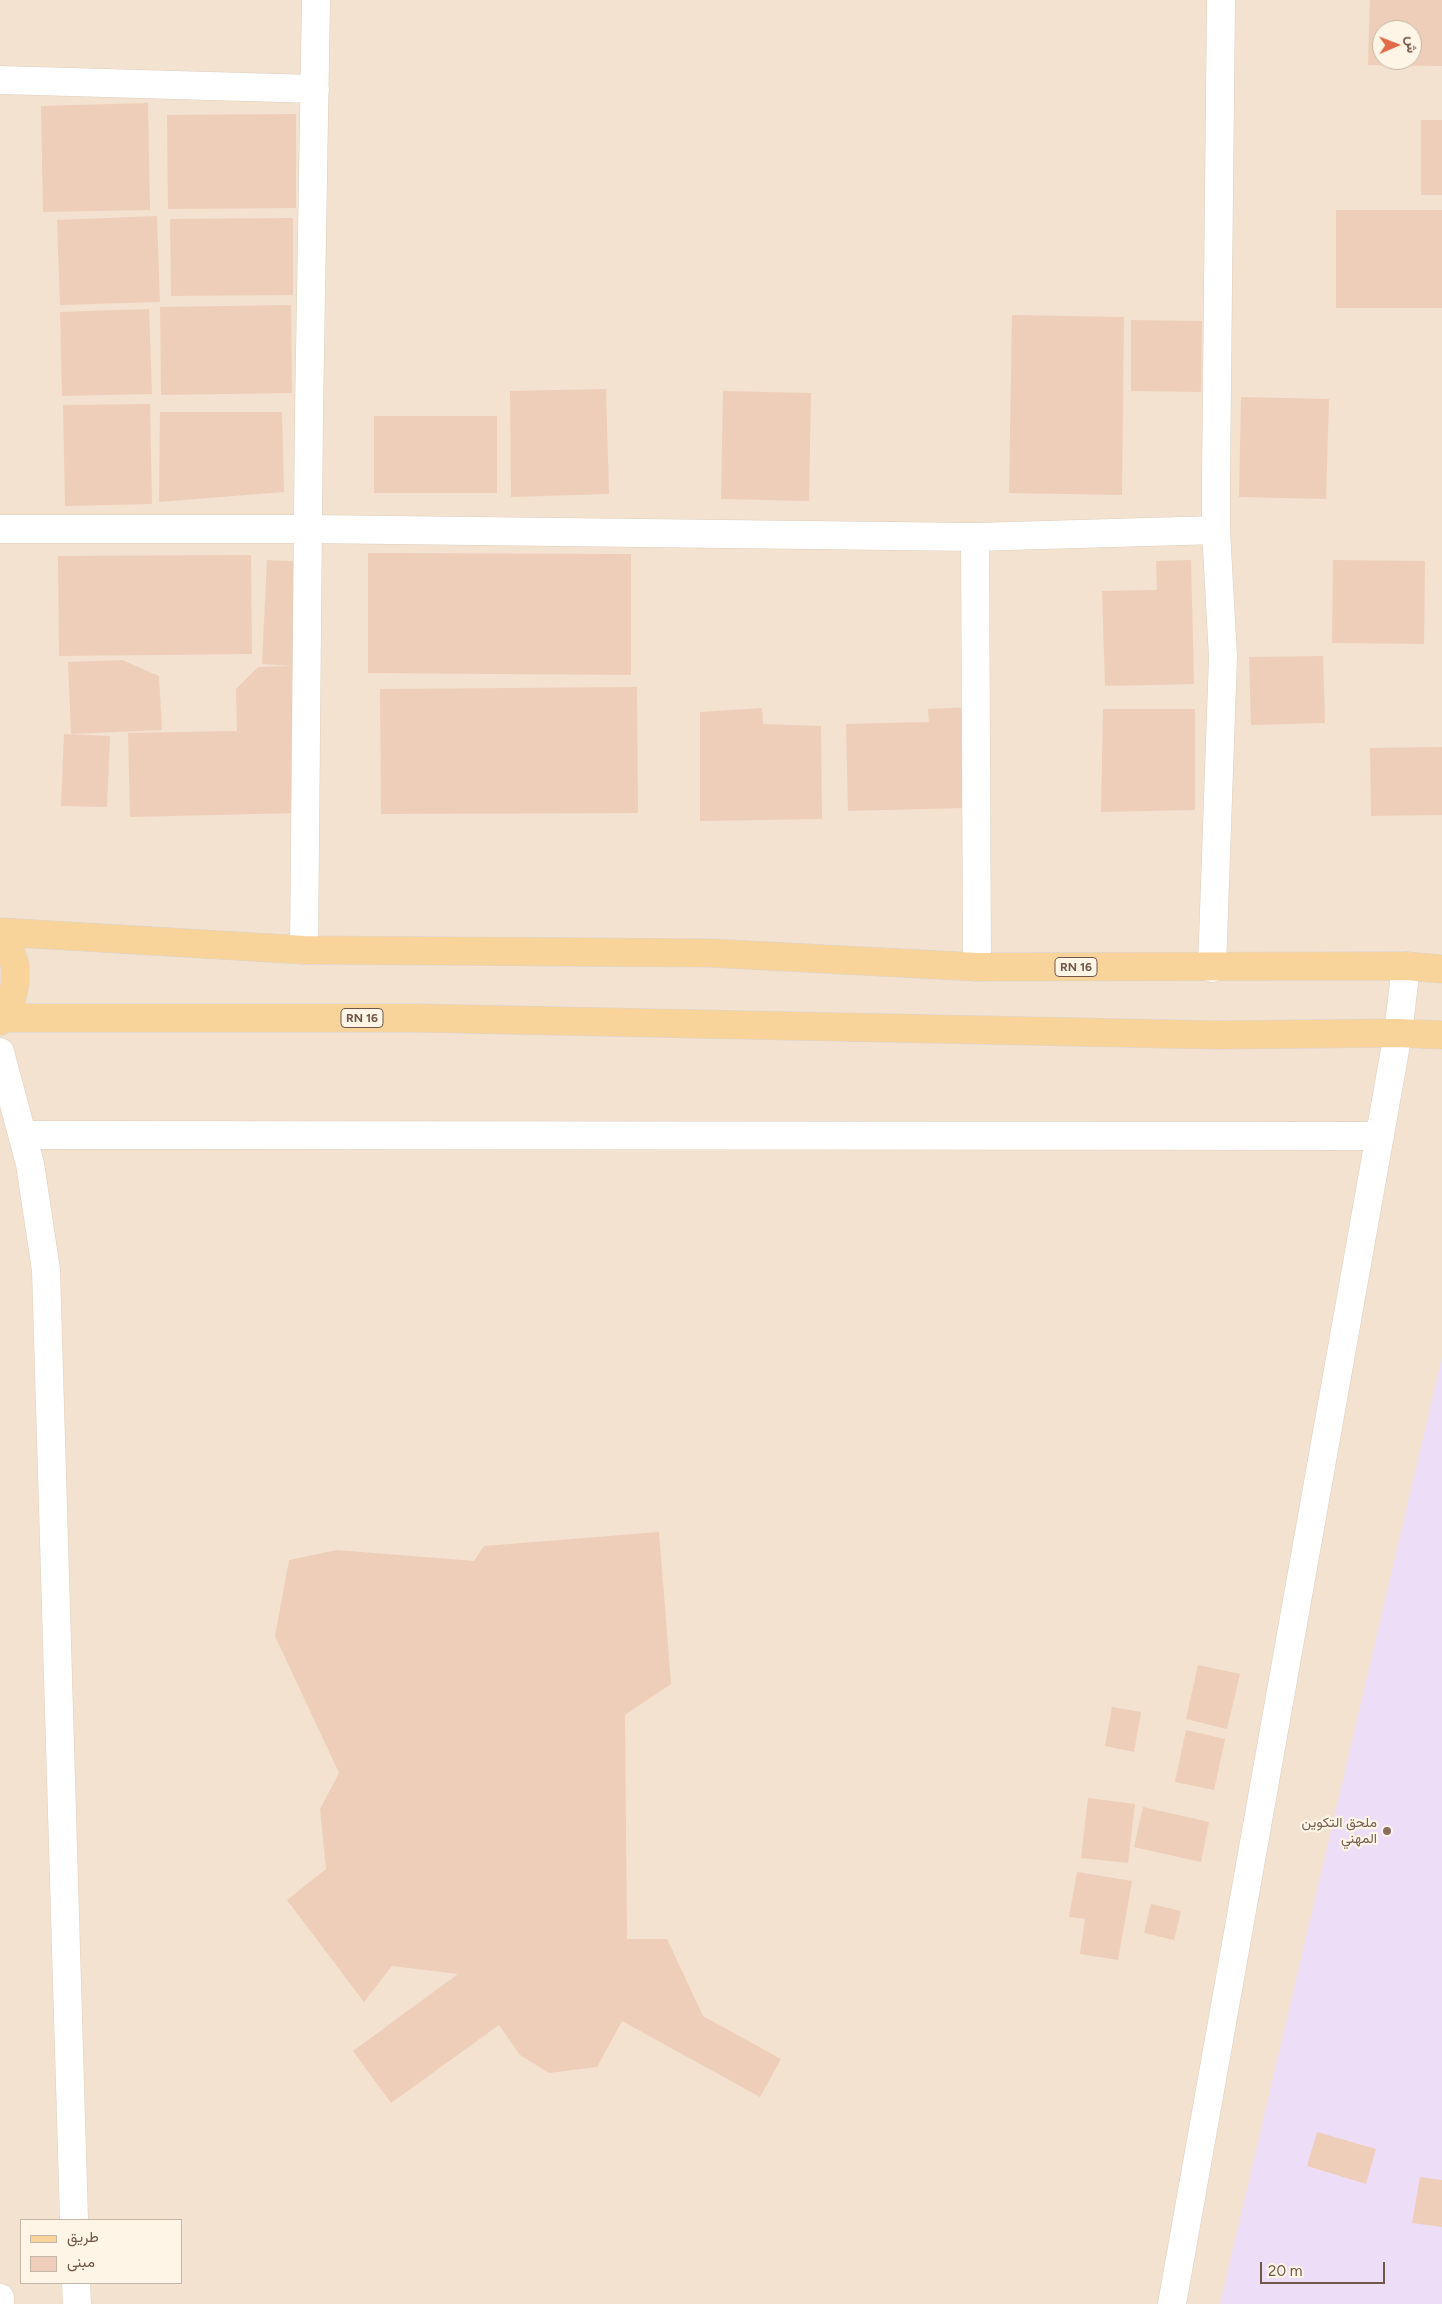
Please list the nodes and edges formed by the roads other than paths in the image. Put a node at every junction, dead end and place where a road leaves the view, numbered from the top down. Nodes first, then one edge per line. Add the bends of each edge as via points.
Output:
1 (316, 0) edge
2 (1220, 0) edge
3 (0, 80) edge
4 (314, 90) junction
5 (0, 529) edge
6 (308, 529) junction
7 (1216, 530) junction
8 (974, 537) junction
9 (0, 933) edge
10 (304, 950) junction
11 (1406, 966) junction
12 (976, 967) junction
13 (1212, 968) junction
14 (1442, 969) edge
15 (1, 1019) edge
16 (1398, 1033) junction
17 (1442, 1036) edge
18 (0, 1052) edge
19 (23, 1135) junction
20 (1380, 1136) junction
21 (74, 2219) edge
22 (76, 2284) edge
23 (0, 2298) edge
24 (0, 2304) edge
25 (77, 2304) edge
26 (1172, 2304) edge

1 - 4 street
2 - 7 street
3 - 4 street
4 - 6 street
5 - 6 street
6 - 8 street
6 - 10 street
7 - 8 street
7 - 13 street via 1223,657
8 - 12 street
9 - 10 main road, RN 16
9 - 15 main road via 15,965 11,1001
10 - 12 main road, RN 16 via 710,953
11 - 13 main road, RN 16
11 - 14 main road, RN 16
11 - 16 street
12 - 13 main road, RN 16
15 - 16 main road, RN 16 via 417,1018 1207,1035
16 - 17 main road, RN 16
16 - 20 street
18 - 19 street
19 - 20 street
19 - 21 street via 46,1270
20 - 26 street
22 - 25 street
23 - 24 street

